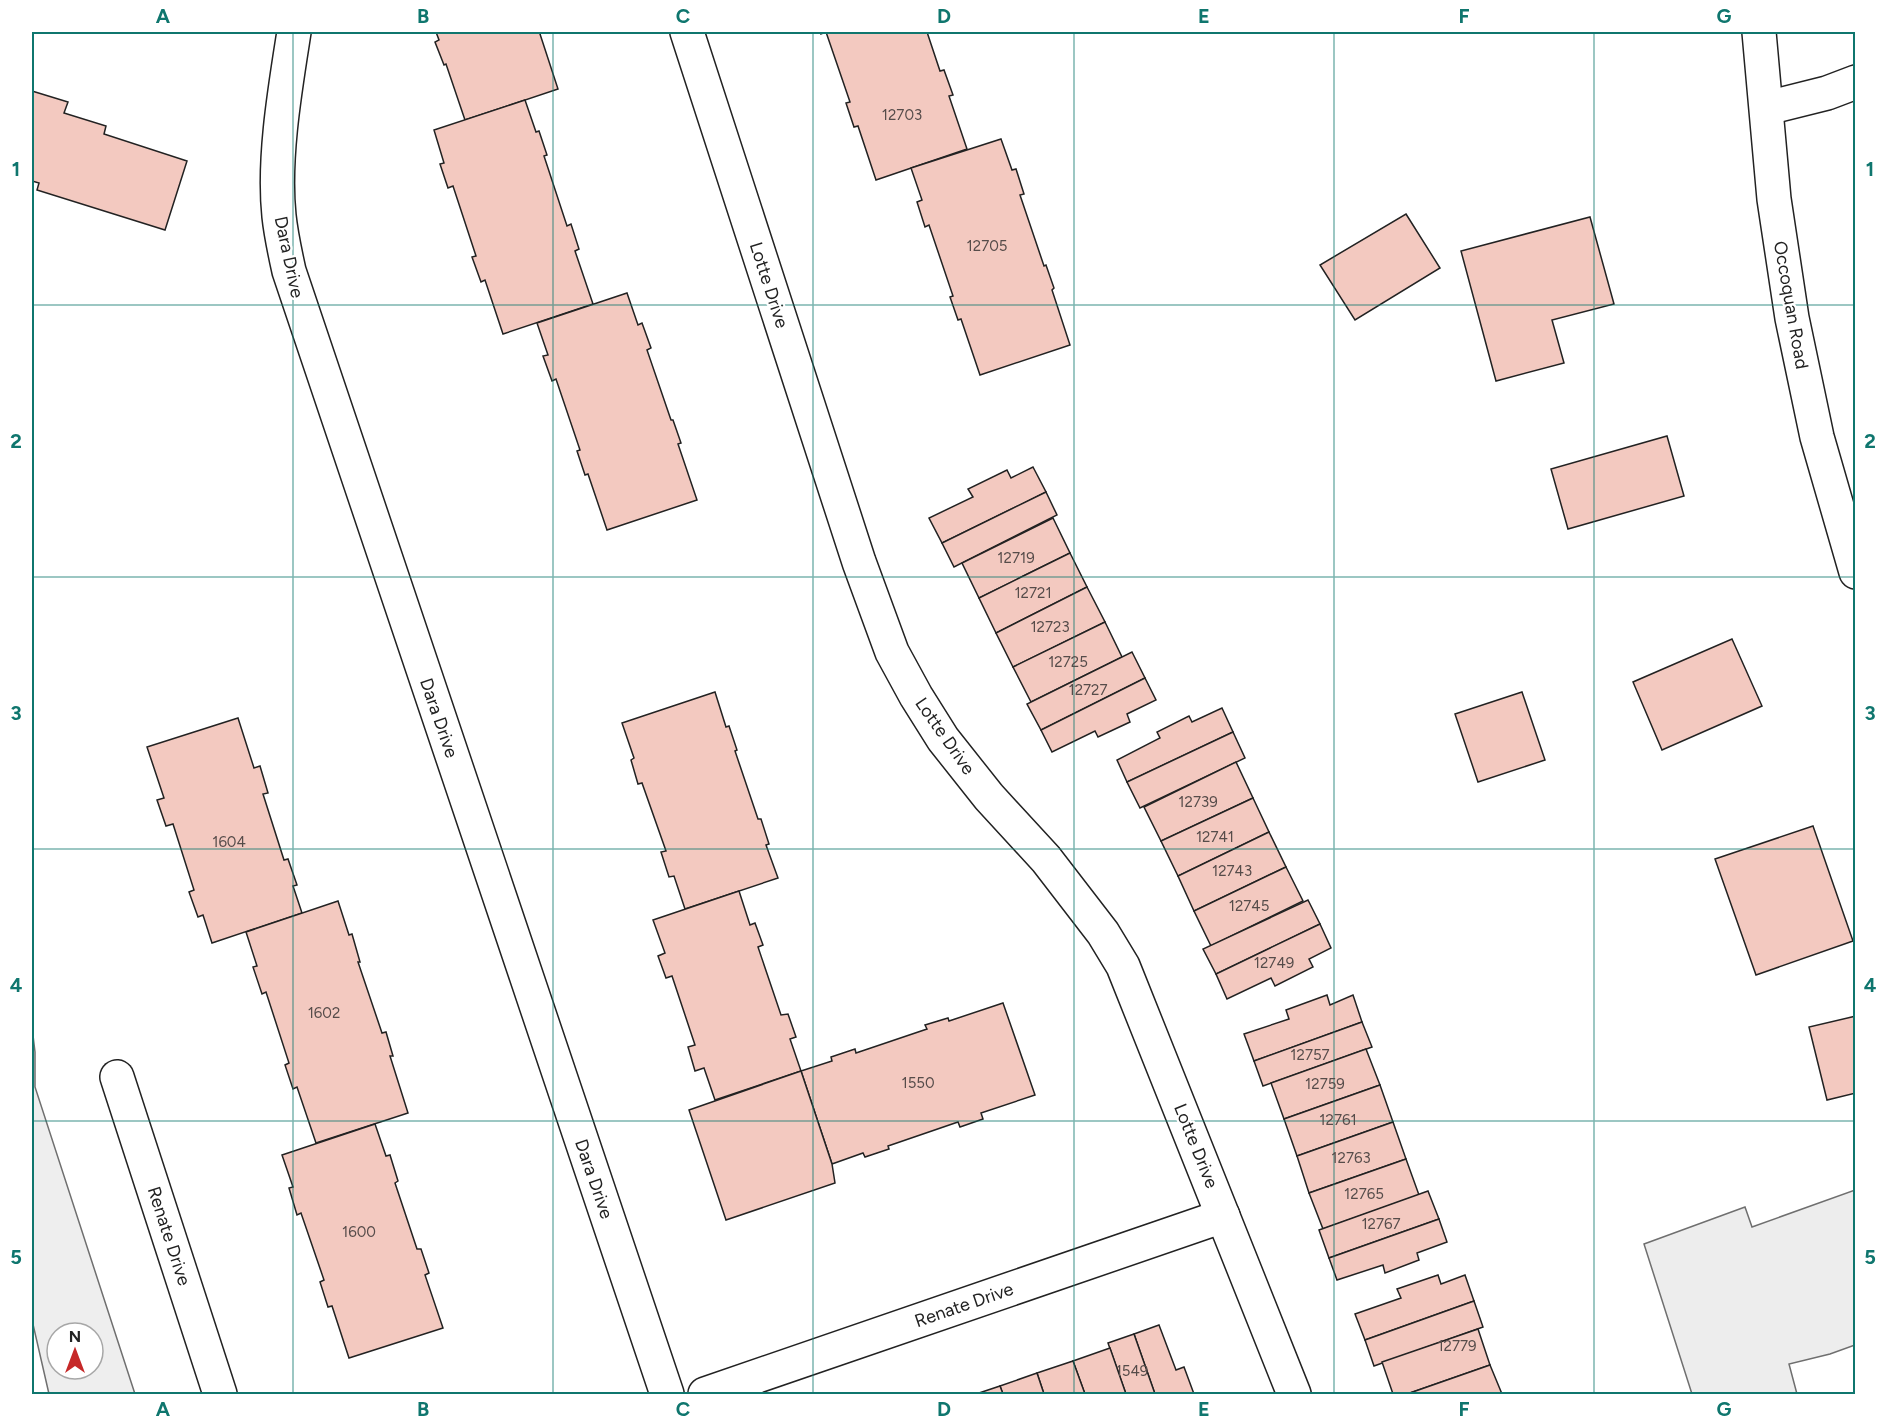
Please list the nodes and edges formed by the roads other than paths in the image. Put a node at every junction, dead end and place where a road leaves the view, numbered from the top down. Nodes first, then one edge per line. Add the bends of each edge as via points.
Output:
1 (294, 32) edge
2 (687, 32) edge
3 (1759, 32) edge
4 (1856, 82) edge
5 (1767, 108) junction
6 (1856, 572) edge
7 (117, 1077) dead end
8 (1223, 1216) junction
9 (220, 1395) edge
10 (667, 1395) edge
11 (705, 1395) edge
12 (1294, 1395) edge

1 - 10 street, Dara Drive via 278,171 279,216 289,271
2 - 8 street, Lotte Drive via 859,562 892,652 943,739 1046,859 1103,933 1123,966
3 - 5 street, Occoquan Road
4 - 5 street
5 - 6 street, Occoquan Road via 1774,199 1792,318 1817,437
7 - 9 street, Renate Drive
8 - 11 street, Renate Drive
8 - 12 street, Lotte Drive

